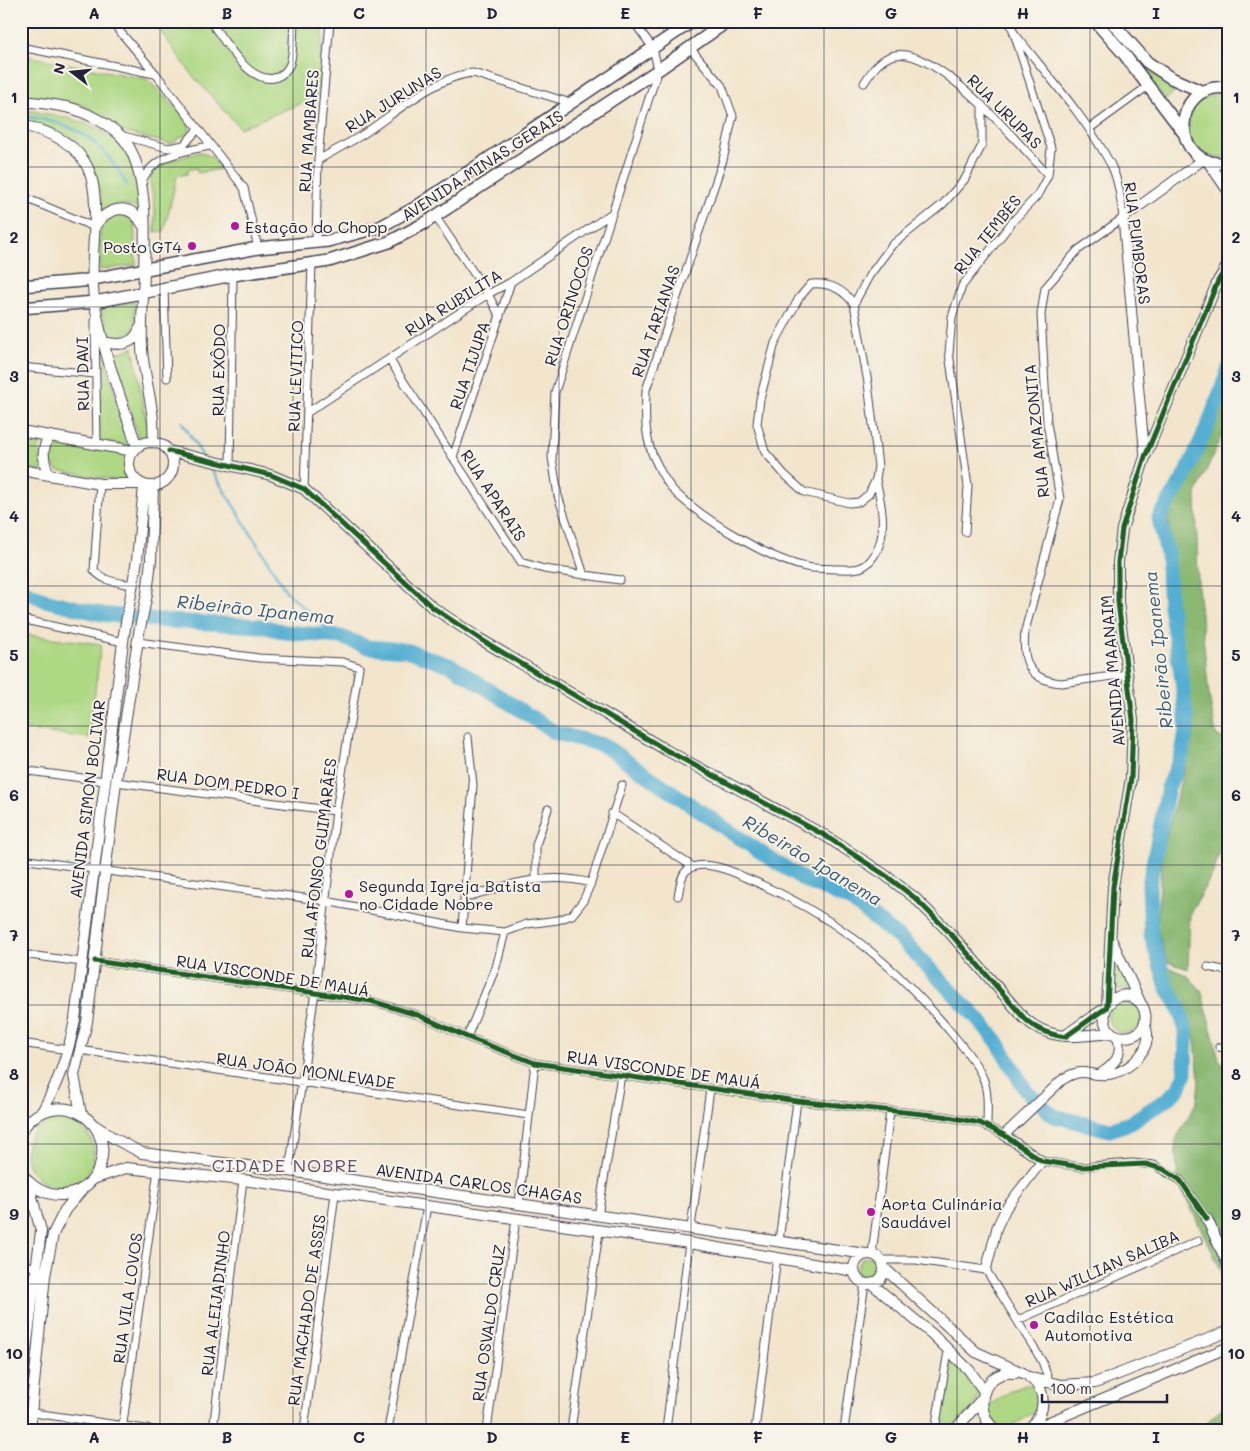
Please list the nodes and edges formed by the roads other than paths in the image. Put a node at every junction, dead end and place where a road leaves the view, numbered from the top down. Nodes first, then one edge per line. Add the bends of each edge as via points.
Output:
1 (111, 21) edge
2 (210, 21) edge
3 (294, 21) edge
4 (330, 21) edge
5 (633, 21) edge
6 (692, 21) edge
7 (728, 21) edge
8 (1010, 21) edge
9 (1095, 21) edge
10 (1111, 21) edge
11 (1015, 34) junction
12 (21, 48) edge
13 (653, 48) junction
14 (690, 48) junction
15 (658, 70) junction
16 (156, 74) junction
17 (864, 83) dead end
18 (1148, 86) junction
19 (1228, 88) edge
20 (1202, 92) junction
21 (21, 101) edge
22 (571, 103) junction
23 (982, 104) junction
24 (21, 125) edge
25 (1088, 129) junction
26 (197, 130) junction
27 (1184, 132) junction
28 (120, 135) junction
29 (210, 146) junction
30 (318, 160) junction
31 (1205, 160) junction
32 (1229, 162) edge
33 (1048, 175) junction
34 (142, 181) junction
35 (1229, 192) edge
36 (21, 196) edge
37 (612, 213) junction
38 (435, 216) junction
39 (1123, 218) junction
40 (143, 225) junction
41 (94, 227) junction
42 (316, 243) junction
43 (258, 248) junction
44 (1229, 263) edge
45 (312, 264) junction
46 (143, 270) junction
47 (233, 275) junction
48 (93, 279) junction
49 (510, 282) junction
50 (21, 286) edge
51 (164, 288) junction
52 (142, 292) junction
53 (488, 294) junction
54 (95, 302) junction
55 (854, 304) junction
56 (21, 308) edge
57 (500, 317) junction
58 (142, 322) junction
59 (104, 342) junction
60 (389, 359) junction
61 (21, 367) edge
62 (95, 374) junction
63 (168, 378) dead end
64 (308, 412) junction
65 (21, 431) edge
66 (50, 436) junction
67 (154, 442) junction
68 (97, 446) junction
69 (136, 449) junction
70 (170, 451) junction
71 (453, 457) junction
72 (1145, 457) junction
73 (230, 466) junction
74 (21, 470) edge
75 (48, 475) junction
76 (876, 479) junction
77 (100, 484) junction
78 (145, 485) junction
79 (304, 488) junction
80 (964, 532) dead end
81 (584, 575) junction
82 (620, 580) dead end
83 (132, 588) junction
84 (21, 620) edge
85 (138, 637) junction
86 (123, 638) junction
87 (1127, 674) junction
88 (468, 737) dead end
89 (21, 770) edge
90 (105, 781) junction
91 (116, 782) junction
92 (622, 784) dead end
93 (548, 809) dead end
94 (336, 811) junction
95 (612, 813) junction
96 (21, 859) edge
97 (694, 867) junction
98 (93, 869) junction
99 (105, 870) junction
100 (536, 878) junction
101 (591, 883) junction
102 (678, 896) dead end
103 (464, 898) junction
104 (326, 901) junction
105 (462, 928) junction
106 (505, 932) junction
107 (1111, 940) junction
108 (21, 954) edge
109 (94, 961) junction
110 (82, 962) junction
111 (1208, 967) dead end
112 (1229, 971) edge
113 (315, 992) junction
114 (1141, 1003) junction
115 (1106, 1007) junction
116 (1144, 1023) junction
117 (1114, 1034) junction
118 (466, 1037) junction
119 (1064, 1037) junction
120 (21, 1043) edge
121 (1219, 1047) dead end
122 (1229, 1049) edge
123 (74, 1050) junction
124 (535, 1063) junction
125 (1099, 1074) junction
126 (621, 1075) junction
127 (302, 1084) junction
128 (710, 1089) junction
129 (797, 1101) junction
130 (890, 1111) junction
131 (40, 1112) junction
132 (81, 1114) junction
133 (529, 1115) junction
134 (21, 1122) edge
135 (94, 1125) junction
136 (987, 1127) junction
137 (21, 1132) edge
138 (1004, 1135) junction
139 (1042, 1161) junction
140 (158, 1170) junction
141 (289, 1171) junction
142 (21, 1172) edge
143 (244, 1180) junction
144 (28, 1181) junction
145 (90, 1182) junction
146 (335, 1194) junction
147 (519, 1204) junction
148 (427, 1206) junction
149 (598, 1216) junction
150 (1207, 1219) junction
151 (516, 1220) junction
152 (691, 1227) junction
153 (599, 1232) junction
154 (1198, 1241) dead end
155 (779, 1242) junction
156 (689, 1243) junction
157 (869, 1254) junction
158 (1229, 1254) edge
159 (777, 1257) junction
160 (883, 1264) junction
161 (21, 1265) edge
162 (1229, 1267) edge
163 (36, 1268) junction
164 (986, 1270) junction
165 (854, 1271) junction
166 (868, 1283) junction
167 (1018, 1320) junction
168 (1229, 1331) edge
169 (1229, 1347) edge
170 (948, 1351) junction
171 (1027, 1376) junction
172 (1049, 1382) junction
173 (21, 1390) edge
174 (983, 1395) junction
175 (26, 1413) edge
176 (123, 1428) edge
177 (31, 1430) edge
178 (153, 1430) edge
179 (213, 1430) edge
180 (304, 1430) edge
181 (388, 1430) edge
182 (487, 1430) edge
183 (570, 1430) edge
184 (666, 1430) edge
185 (755, 1430) edge
186 (844, 1430) edge
187 (935, 1430) edge
188 (955, 1430) edge
189 (996, 1430) edge
190 (1029, 1430) edge

1 - 16 street
2 - 3 street via 242,64 265,79 280,76 289,65
4 - 30 street, RUA MAMBARES
5 - 13 street
6 - 13 main road, AVENIDA MINAS GERAIS
7 - 14 main road, AVENIDA MINAS GERAIS
8 - 11 street, RUA TEMBÉS
9 - 18 main road
10 - 20 main road via 1147,62 1171,78
11 - 25 street, RUA PUMBORAS
11 - 33 street, RUA TEMBÉS via 1051,148
12 - 16 street
13 - 15 street
13 - 22 main road, AVENIDA MINAS GERAIS
14 - 15 main road, AVENIDA MINAS GERAIS
14 - 76 street, RUA TARIANAS via 722,86 733,116 723,160 646,390 645,422 656,464 677,494 720,527 762,550 806,567 855,570 868,563 878,547 882,531 882,504
15 - 37 street, RUA ORINOCOS
15 - 38 main road, AVENIDA MINAS GERAIS
16 - 26 street
17 - 23 street, RUA URUPAS via 876,65 894,55 916,57 966,88
18 - 25 street
18 - 27 main road
19 - 20 main road
20 - 27 main road via 1186,109
21 - 28 main road via 76,110
22 - 30 street, RUA JURUNAS via 473,73 462,74 435,87
22 - 42 main road, AVENIDA MINAS GERAIS via 394,220 347,237
23 - 33 street, RUA URUPAS
23 - 55 street via 982,145 965,179 943,204 892,246 869,276
24 - 41 main road via 63,139 78,153 94,182 97,200
25 - 39 street, RUA PUMBORAS via 1112,167
26 - 28 street via 184,145 168,148
26 - 29 street
27 - 31 main road via 1190,148
28 - 34 main road via 137,162
29 - 34 street via 154,163
29 - 43 street via 244,188
30 - 42 street, RUA MAMBARES
31 - 32 main road
31 - 35 main road
31 - 39 street, RUA AMAZONITA
33 - 80 street, RUA TEMBÉS via 1037,196 962,286 952,317 949,353 968,486
34 - 40 main road
36 - 41 street
37 - 49 street, RUA RUBILITA
37 - 81 street, RUA ORINOCOS via 555,392 552,457 558,496
38 - 45 main road, AVENIDA MINAS GERAIS via 389,242 349,257
38 - 53 street
39 - 72 street, RUA PUMBORAS
39 - 87 street, RUA AMAZONITA via 1078,250 1044,288 1041,314 1047,424 1060,499 1025,631 1023,651 1026,664 1034,673 1051,682
40 - 41 main road via 132,213 118,209 109,212
40 - 46 main road
41 - 48 main road
42 - 43 main road, AVENIDA MINAS GERAIS
43 - 46 main road, AVENIDA MINAS GERAIS
44 - 72 main road, AVENIDA MAANAIM via 1218,281
45 - 47 main road, AVENIDA MINAS GERAIS
45 - 64 street, RUA LEVITICO
46 - 48 main road, AVENIDA MINAS GERAIS
46 - 52 main road
47 - 51 main road, AVENIDA MINAS GERAIS
47 - 73 street, RUA EXÔDO
48 - 50 main road, AVENIDA MINAS GERAIS
48 - 54 main road
49 - 53 street, RUA RUBILITA
49 - 57 street, RUA TIJUPA
51 - 52 main road, AVENIDA MINAS GERAIS
51 - 63 street
52 - 54 main road, AVENIDA MINAS GERAIS
52 - 58 main road
53 - 57 street
53 - 60 street, RUA RUBILITA
54 - 56 main road, AVENIDA MINAS GERAIS
54 - 59 main road
54 - 62 street, RUA DAVI
55 - 76 street, RUA TARIANAS via 873,420 878,466
55 - 76 street via 839,289 820,283 812,284 799,298 775,343 756,424 765,452 804,492 848,503 859,502 869,494
57 - 71 street, RUA TIJUPA
58 - 59 main road via 132,341
58 - 67 main road via 142,349 155,428
59 - 69 main road
60 - 64 street, RUA RUBILITA
60 - 71 street, RUA APARAIS
61 - 62 street
62 - 68 street, RUA DAVI
64 - 79 street, RUA LEVITICO
65 - 66 main road
66 - 68 main road
66 - 75 main road via 44,448
67 - 69 main road
67 - 70 main road
68 - 69 main road
69 - 78 main road via 129,468 132,475
70 - 73 main road
70 - 78 main road via 174,463 171,475 163,483
71 - 81 street, RUA APARAIS via 521,562
72 - 87 main road, AVENIDA MAANAIM via 1122,529 1118,562 1118,602
73 - 79 main road via 271,475
74 - 75 main road
75 - 77 main road
77 - 78 main road
77 - 83 street via 94,570 105,580
78 - 83 main road, AVENIDA SIMON BOLIVAR
78 - 85 main road, AVENIDA SIMON BOLIVAR via 151,560
79 - 119 main road via 440,613 666,750 824,835 885,875 950,932 1036,1029
81 - 82 street, RUA APARAIS
83 - 86 main road, AVENIDA SIMON BOLIVAR
84 - 86 street
85 - 91 main road, AVENIDA SIMON BOLIVAR
85 - 94 street, RUA AFONSO GUIMARÃES via 259,658 343,662 359,667
86 - 90 main road, AVENIDA SIMON BOLIVAR
87 - 107 main road, AVENIDA MAANAIM via 1133,720 1131,778 1113,887
88 - 103 street via 473,785
89 - 90 street
90 - 98 main road, AVENIDA SIMON BOLIVAR
91 - 94 street, RUA DOM PEDRO I
91 - 99 main road, AVENIDA SIMON BOLIVAR
92 - 95 street
93 - 100 street via 536,845
94 - 104 street, RUA AFONSO GUIMARÃES
95 - 97 street
95 - 101 street
96 - 98 street
97 - 102 street via 682,878
97 - 136 street via 731,871 765,885 813,909 851,934 921,997 961,1044 983,1079 988,1100
98 - 99 street
98 - 110 main road, AVENIDA SIMON BOLIVAR
99 - 104 street
99 - 109 main road, AVENIDA SIMON BOLIVAR
100 - 101 street via 576,879
100 - 103 street
101 - 106 street via 572,915
103 - 105 street
104 - 105 street
104 - 113 street, RUA AFONSO GUIMARÃES
105 - 106 street
106 - 118 street via 496,967
107 - 114 main road, AVENIDA MAANAIM
107 - 115 main road, AVENIDA MAANAIM
108 - 110 street
109 - 113 street, RUA VISCONDE DE MAUÁ
109 - 123 main road, AVENIDA SIMON BOLIVAR via 87,1022
110 - 123 main road, AVENIDA SIMON BOLIVAR
111 - 112 street
113 - 118 street, RUA VISCONDE DE MAUÁ via 371,1001 418,1014
113 - 127 street, RUA AFONSO GUIMARÃES
114 - 115 main road via 1135,998 1122,996
114 - 116 main road
115 - 117 main road via 1104,1021
115 - 119 main road
116 - 117 main road via 1130,1037
116 - 125 street via 1147,1045 1135,1061 1120,1071
117 - 119 main road
117 - 125 street via 1120,1048 1118,1059
118 - 124 street, RUA VISCONDE DE MAUÁ
120 - 123 street, RUA JOÃO MONLEVADE
121 - 122 street
123 - 127 street, RUA JOÃO MONLEVADE
123 - 131 main road, AVENIDA SIMON BOLIVAR
123 - 132 main road, AVENIDA SIMON BOLIVAR via 74,1075
124 - 126 street, RUA VISCONDE DE MAUÁ
124 - 133 street
125 - 138 street via 1072,1073
126 - 128 street, RUA VISCONDE DE MAUÁ
126 - 149 street
127 - 133 street, RUA JOÃO MONLEVADE
127 - 141 street, RUA AFONSO GUIMARÃES
128 - 129 street, RUA VISCONDE DE MAUÁ
128 - 152 street
129 - 130 street, RUA VISCONDE DE MAUÁ
129 - 155 street
130 - 136 street, RUA VISCONDE DE MAUÁ via 943,1116
130 - 157 street
131 - 132 main road via 57,1108
131 - 134 street
131 - 137 main road, AVENIDA SIMON BOLIVAR
132 - 135 main road, AVENIDA CARLOS CHAGAS
133 - 147 street
135 - 141 main road, AVENIDA CARLOS CHAGAS via 142,1153
135 - 145 main road via 101,1138 103,1152 100,1166
136 - 138 street, RUA VISCONDE DE MAUÁ
138 - 139 street, RUA VISCONDE DE MAUÁ
139 - 150 street, RUA VISCONDE DE MAUÁ via 1080,1167 1132,1163 1154,1166 1180,1180
139 - 164 street via 1006,1208 997,1227
140 - 143 main road, AVENIDA CARLOS CHAGAS
140 - 145 main road, AVENIDA CARLOS CHAGAS via 126,1168
140 - 176 street, RUA VILA LOVOS
141 - 147 main road, AVENIDA CARLOS CHAGAS
142 - 144 main road
143 - 146 main road, AVENIDA CARLOS CHAGAS
143 - 179 street, RUA ALEIJADINHO
144 - 145 main road, AVENIDA CARLOS CHAGAS via 50,1194 63,1195 75,1192
144 - 163 main road via 41,1231
145 - 175 main road via 65,1210 54,1234
146 - 148 main road, AVENIDA CARLOS CHAGAS
146 - 180 street, RUA MACHADO DE ASSIS
147 - 149 main road, AVENIDA CARLOS CHAGAS
148 - 151 main road, AVENIDA CARLOS CHAGAS
148 - 181 street
149 - 152 main road, AVENIDA CARLOS CHAGAS
150 - 158 main road
150 - 162 main road
151 - 153 main road, AVENIDA CARLOS CHAGAS
151 - 182 street, RUA OSVALDO CRUZ
152 - 155 main road, AVENIDA CARLOS CHAGAS
153 - 156 main road, AVENIDA CARLOS CHAGAS
153 - 183 street
154 - 167 street, RUA WILLIAN SALIBA
155 - 157 main road, AVENIDA CARLOS CHAGAS
156 - 159 main road, AVENIDA CARLOS CHAGAS
156 - 184 street
157 - 160 main road
157 - 165 main road via 855,1262
159 - 165 main road, AVENIDA CARLOS CHAGAS
159 - 185 street
160 - 164 street via 916,1260
160 - 166 main road via 882,1276
160 - 171 main road via 976,1352
161 - 163 street
163 - 173 main road
164 - 167 street
165 - 166 main road via 858,1280
166 - 170 main road via 932,1334
166 - 186 street
167 - 172 street via 1042,1361
168 - 172 main road via 1095,1383 1074,1386
169 - 190 main road
170 - 174 main road via 969,1370
170 - 187 street
171 - 172 main road
171 - 174 main road via 1009,1372 996,1376
171 - 190 main road via 1040,1390 1043,1405 1041,1415
174 - 188 main road
174 - 189 main road via 984,1416
175 - 176 street
175 - 177 main road
176 - 178 street

